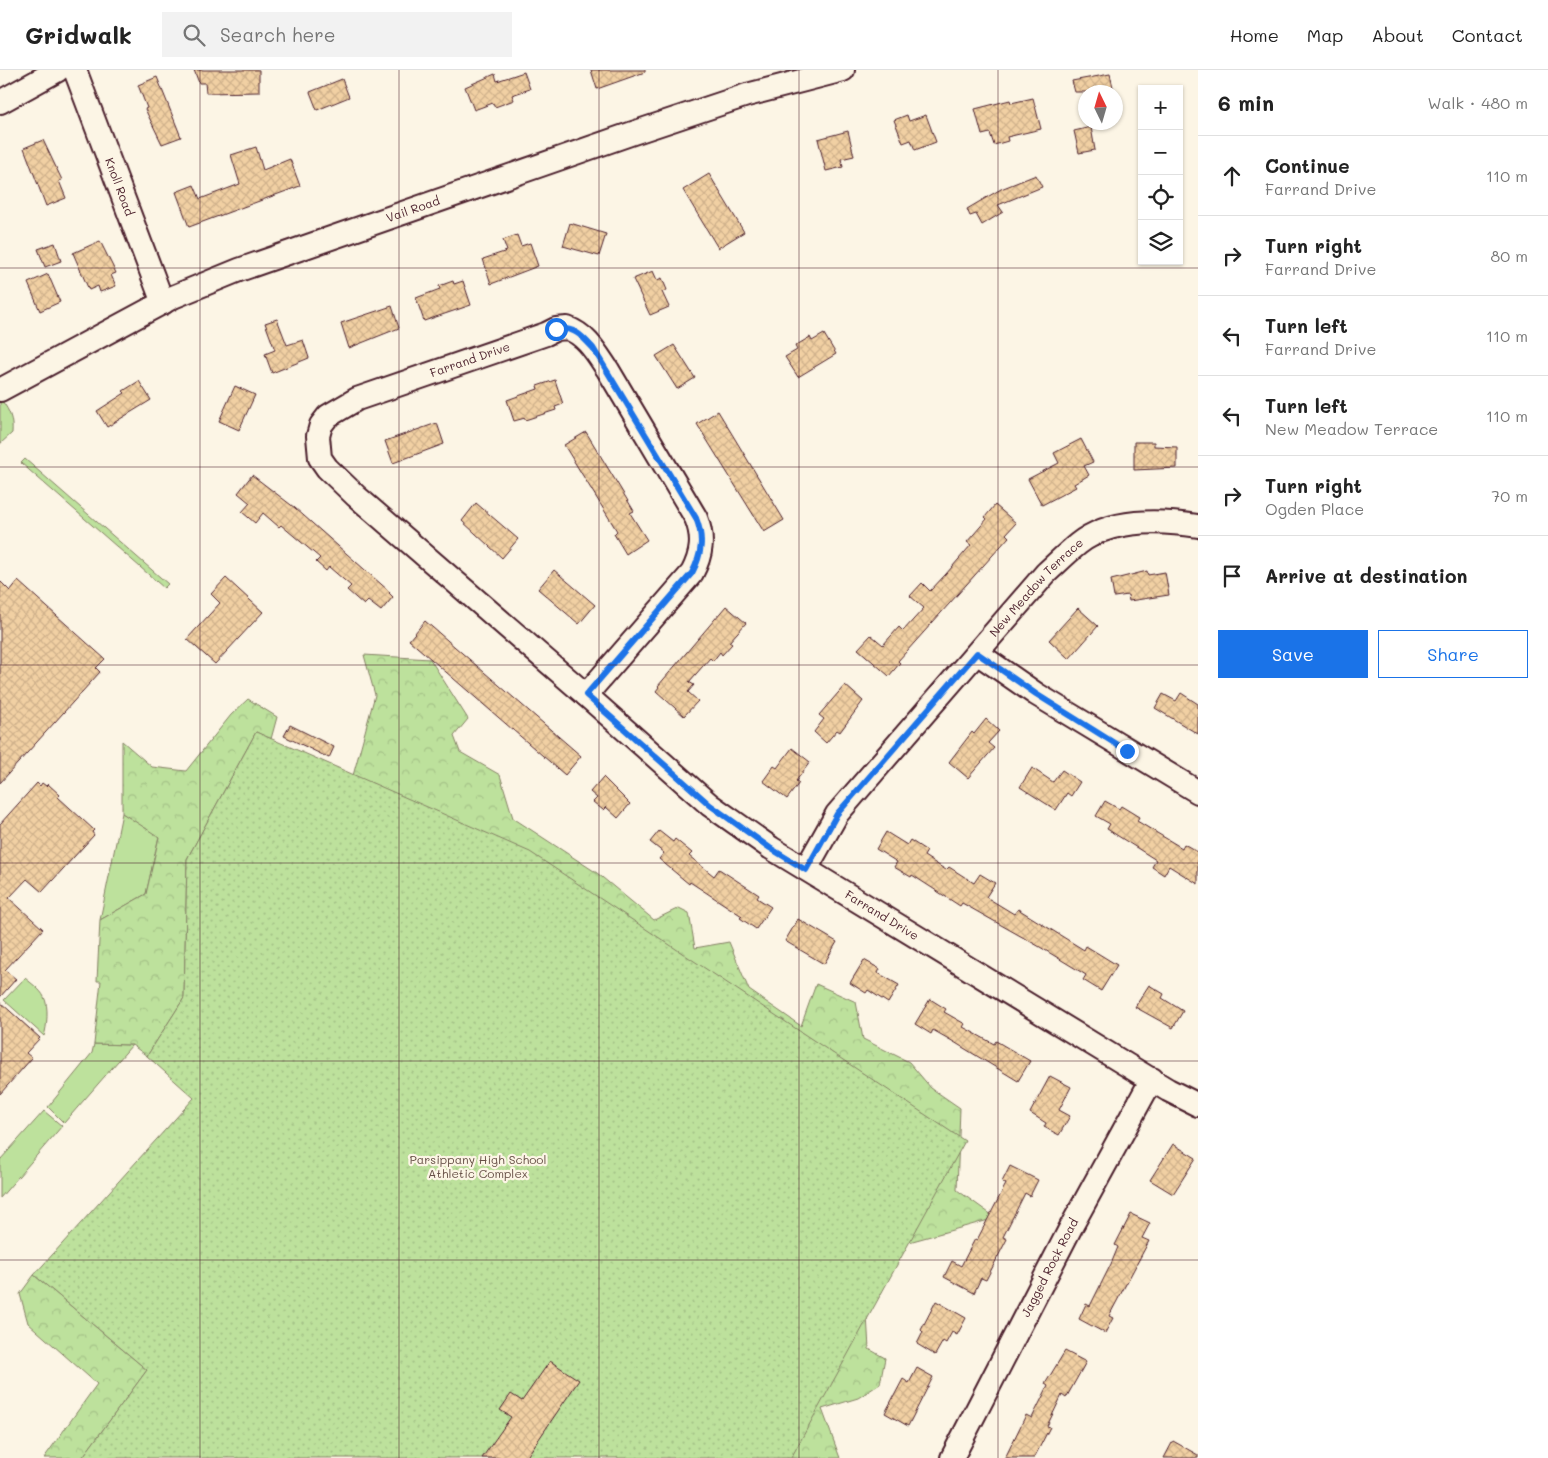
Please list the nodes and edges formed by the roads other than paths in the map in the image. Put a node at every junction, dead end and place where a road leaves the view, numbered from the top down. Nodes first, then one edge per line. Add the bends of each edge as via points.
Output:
1 (58, 70) edge
2 (76, 70) edge
3 (844, 70) edge
4 (0, 102) edge
5 (163, 303) junction
6 (0, 390) edge
7 (1198, 526) edge
8 (977, 653) junction
9 (586, 695) junction
10 (1198, 792) edge
11 (806, 870) junction
12 (1152, 1079) junction
13 (1198, 1105) edge
14 (952, 1458) edge

1 - 4 street
2 - 5 street, Knoll Road
3 - 5 street, Vail Road via 747,95 632,133 239,270
5 - 6 street, Vail Road
7 - 8 street, New Meadow Terrace via 1176,522 1130,524 1087,538 1046,573
8 - 10 street via 1036,694
8 - 11 street, New Meadow Terrace via 837,814
9 - 9 street, Farrand Drive via 327,468 317,447 321,425 328,416 357,398 556,329 578,332 593,348 691,510 702,540 701,552 692,573
9 - 11 street, Farrand Drive via 710,805
11 - 12 street, Farrand Drive
12 - 13 street, Farrand Drive
12 - 14 street, Jagged Rock Road via 1071,1227

